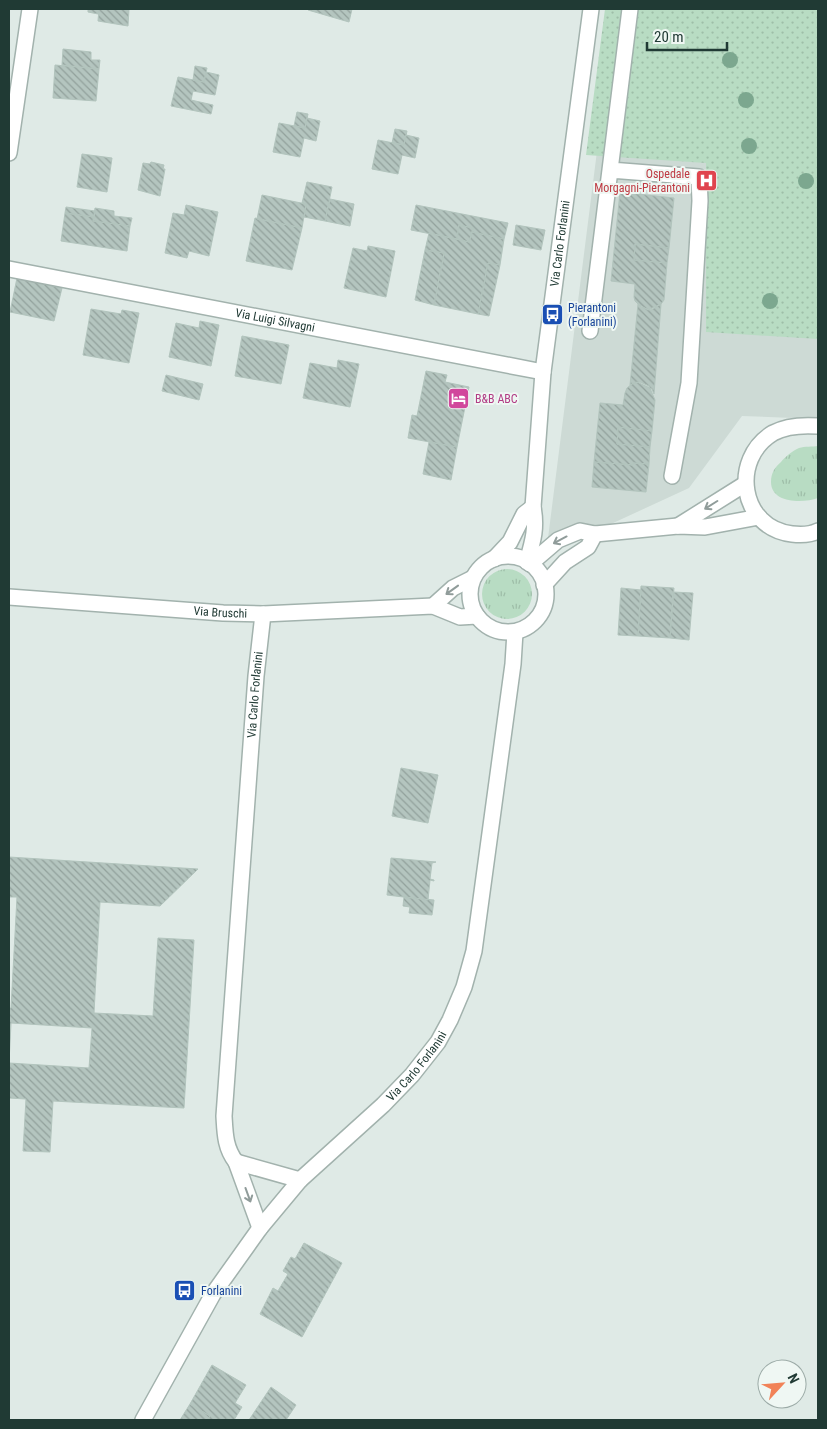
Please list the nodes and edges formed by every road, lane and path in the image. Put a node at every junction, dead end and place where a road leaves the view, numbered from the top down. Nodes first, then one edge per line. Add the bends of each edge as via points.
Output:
1 (30, 9) edge
2 (591, 9) edge
3 (630, 9) edge
4 (9, 154) edge
5 (610, 170) junction
6 (9, 269) edge
7 (590, 331) dead end
8 (543, 372) junction
9 (818, 426) edge
10 (672, 476) dead end
11 (745, 484) junction
12 (533, 507) junction
13 (759, 517) junction
14 (678, 526) junction
15 (818, 531) edge
16 (595, 534) junction
17 (494, 559) junction
18 (529, 563) junction
19 (474, 578) junction
20 (544, 585) junction
21 (9, 597) edge
22 (433, 606) junction
23 (263, 614) junction
24 (477, 616) junction
25 (515, 632) junction
26 (236, 1162) junction
27 (300, 1180) junction
28 (260, 1228) junction
29 (144, 1420) edge

1 - 4 street
2 - 8 street, Via Carlo Forlanini
3 - 5 street
5 - 7 street
5 - 10 street via 699,177 689,383
6 - 8 street, Via Luigi Silvagni
8 - 12 street, Via Carlo Forlanini
9 - 11 street via 792,427 774,433 759,444 749,460
11 - 13 street via 752,508
11 -> 14 street
12 - 17 street via 524,514 510,542
12 - 18 street, Via Carlo Forlanini via 536,522
13 - 14 street via 705,527
13 - 15 street via 785,533 800,535
14 - 16 street
16 -> 18 street via 580,531 558,540
16 - 20 street via 588,547 565,562
17 - 18 street via 511,557
17 - 19 street via 478,570
18 - 20 street via 539,573
19 -> 22 street via 453,588
19 - 24 street via 470,598
20 - 25 street via 545,600 540,615 533,623
21 - 23 street, Via Bruschi
22 - 23 street, Via Bruschi
22 - 24 street via 460,617
23 - 26 street, Via Carlo Forlanini via 224,1116 226,1144
24 - 25 street via 494,630
25 - 27 street, Via Carlo Forlanini via 474,951 464,988 450,1020 425,1060 383,1105
26 - 27 street
26 -> 28 street, Via Carlo Forlanini
27 - 28 street, Via Carlo Forlanini
28 - 29 street, Via Carlo Forlanini via 213,1294

